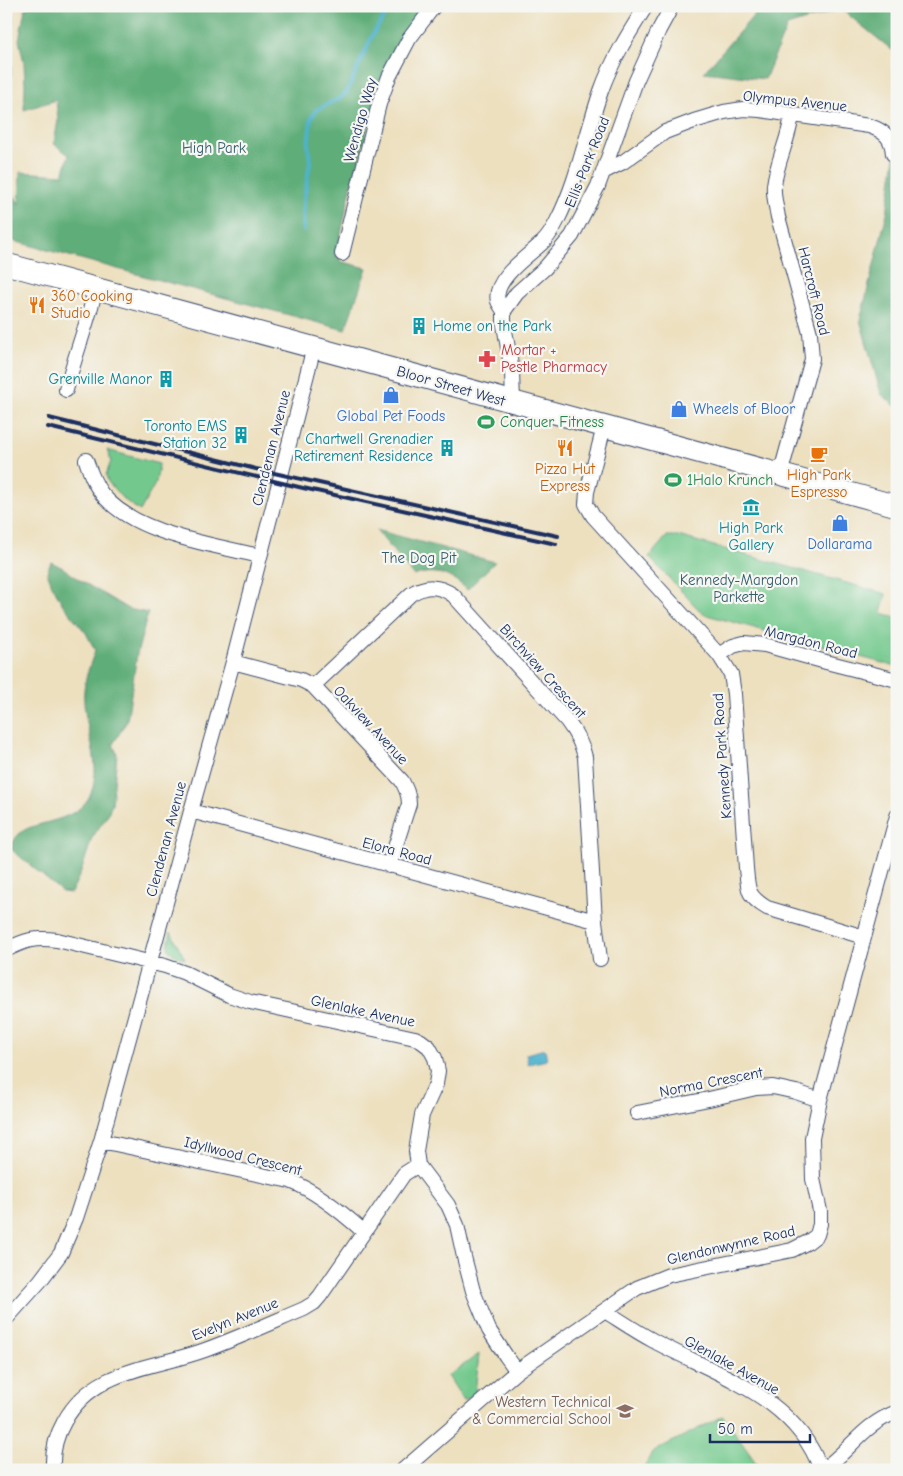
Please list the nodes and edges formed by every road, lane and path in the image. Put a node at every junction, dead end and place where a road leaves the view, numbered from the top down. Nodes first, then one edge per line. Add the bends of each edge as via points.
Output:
1 (434, 6) edge
2 (646, 6) edge
3 (672, 6) edge
4 (792, 114) junction
5 (893, 154) dead end
6 (603, 172) junction
7 (342, 254) dead end
8 (6, 264) edge
9 (96, 288) junction
10 (504, 311) junction
11 (314, 347) junction
12 (66, 390) dead end
13 (513, 403) junction
14 (604, 427) junction
15 (86, 460) dead end
16 (780, 475) junction
17 (897, 506) edge
18 (259, 556) junction
19 (719, 655) junction
20 (233, 662) junction
21 (897, 680) edge
22 (313, 686) junction
23 (191, 811) junction
24 (897, 816) edge
25 (389, 866) junction
26 (595, 921) junction
27 (864, 937) junction
28 (6, 950) edge
29 (600, 959) dead end
30 (150, 963) junction
31 (820, 1100) junction
32 (637, 1113) dead end
33 (101, 1140) junction
34 (418, 1165) junction
35 (364, 1232) junction
36 (605, 1311) junction
37 (6, 1319) edge
38 (518, 1371) junction
39 (897, 1412) edge
40 (53, 1470) edge
41 (403, 1470) edge
42 (822, 1470) edge

1 - 7 street, Wendigo Way via 409,39 389,77 379,104
2 - 10 street, Ellis Park Road via 613,62 567,199 552,231 502,282 498,302
3 - 6 street, Ellis Park Road via 640,73
4 - 5 street, Olympus Avenue via 870,126 888,138
4 - 6 street, Olympus Avenue via 743,109 709,116 665,132
4 - 16 street, Harcroft Road via 776,174 774,197 810,333 812,359
6 - 10 street, Ellis Park Road via 572,236
8 - 9 main road, Bloor Street West
9 - 11 main road, Bloor Street West
9 - 12 street
10 - 13 street, Ellis Park Road
11 - 13 main road, Bloor Street West
11 - 18 street, Clendenan Avenue
13 - 14 main road, Bloor Street West
14 - 16 main road, Bloor Street West
14 - 19 street, Kennedy Park Road via 586,504 593,516
15 - 18 street via 101,494 130,517 154,528
16 - 17 main road, Bloor Street West
18 - 20 street, Clendenan Avenue
19 - 21 street, Margdon Road via 744,643 765,645
19 - 27 street, Kennedy Park Road via 731,674 734,694 749,892 766,908
20 - 22 street, Oakview Avenue via 302,680
20 - 23 street, Clendenan Avenue
22 - 25 street, Oakview Avenue via 407,789 408,804
22 - 26 street, Birchview Crescent via 411,594 429,587 453,595 577,734 585,757
23 - 25 street, Elora Road
23 - 30 street, Clendenan Avenue
24 - 27 street, Glendonwynne Road
25 - 26 street, Elora Road
26 - 29 street, Birchview Crescent
27 - 31 street, Glendonwynne Road
28 - 30 street, Glenlake Avenue via 22,942 45,938
30 - 33 street, Clendenan Avenue
30 - 34 street, Glenlake Avenue via 186,973 228,995 250,1002 421,1041 436,1058 438,1071 422,1116 416,1151
31 - 32 street, Norma Crescent via 772,1087 756,1088
31 - 36 street, Glendonwynne Road via 812,1138 813,1179 820,1211 817,1235 792,1250 668,1275 637,1288
33 - 35 street, Idyllwood Crescent via 290,1181 308,1190
33 - 37 street, Clendenan Avenue via 61,1253
34 - 35 street, Evelyn Avenue via 404,1174
34 - 38 street via 448,1205 457,1226 473,1291 489,1330
35 - 40 street, Evelyn Avenue via 310,1306 204,1350 117,1375 93,1388 70,1411 60,1428 53,1454
36 - 38 street, Glendonwynne Road
36 - 42 street, Glenlake Avenue via 653,1341 763,1397 780,1410 804,1438
38 - 41 street, Glendonwynne Road
39 - 42 street via 868,1427

